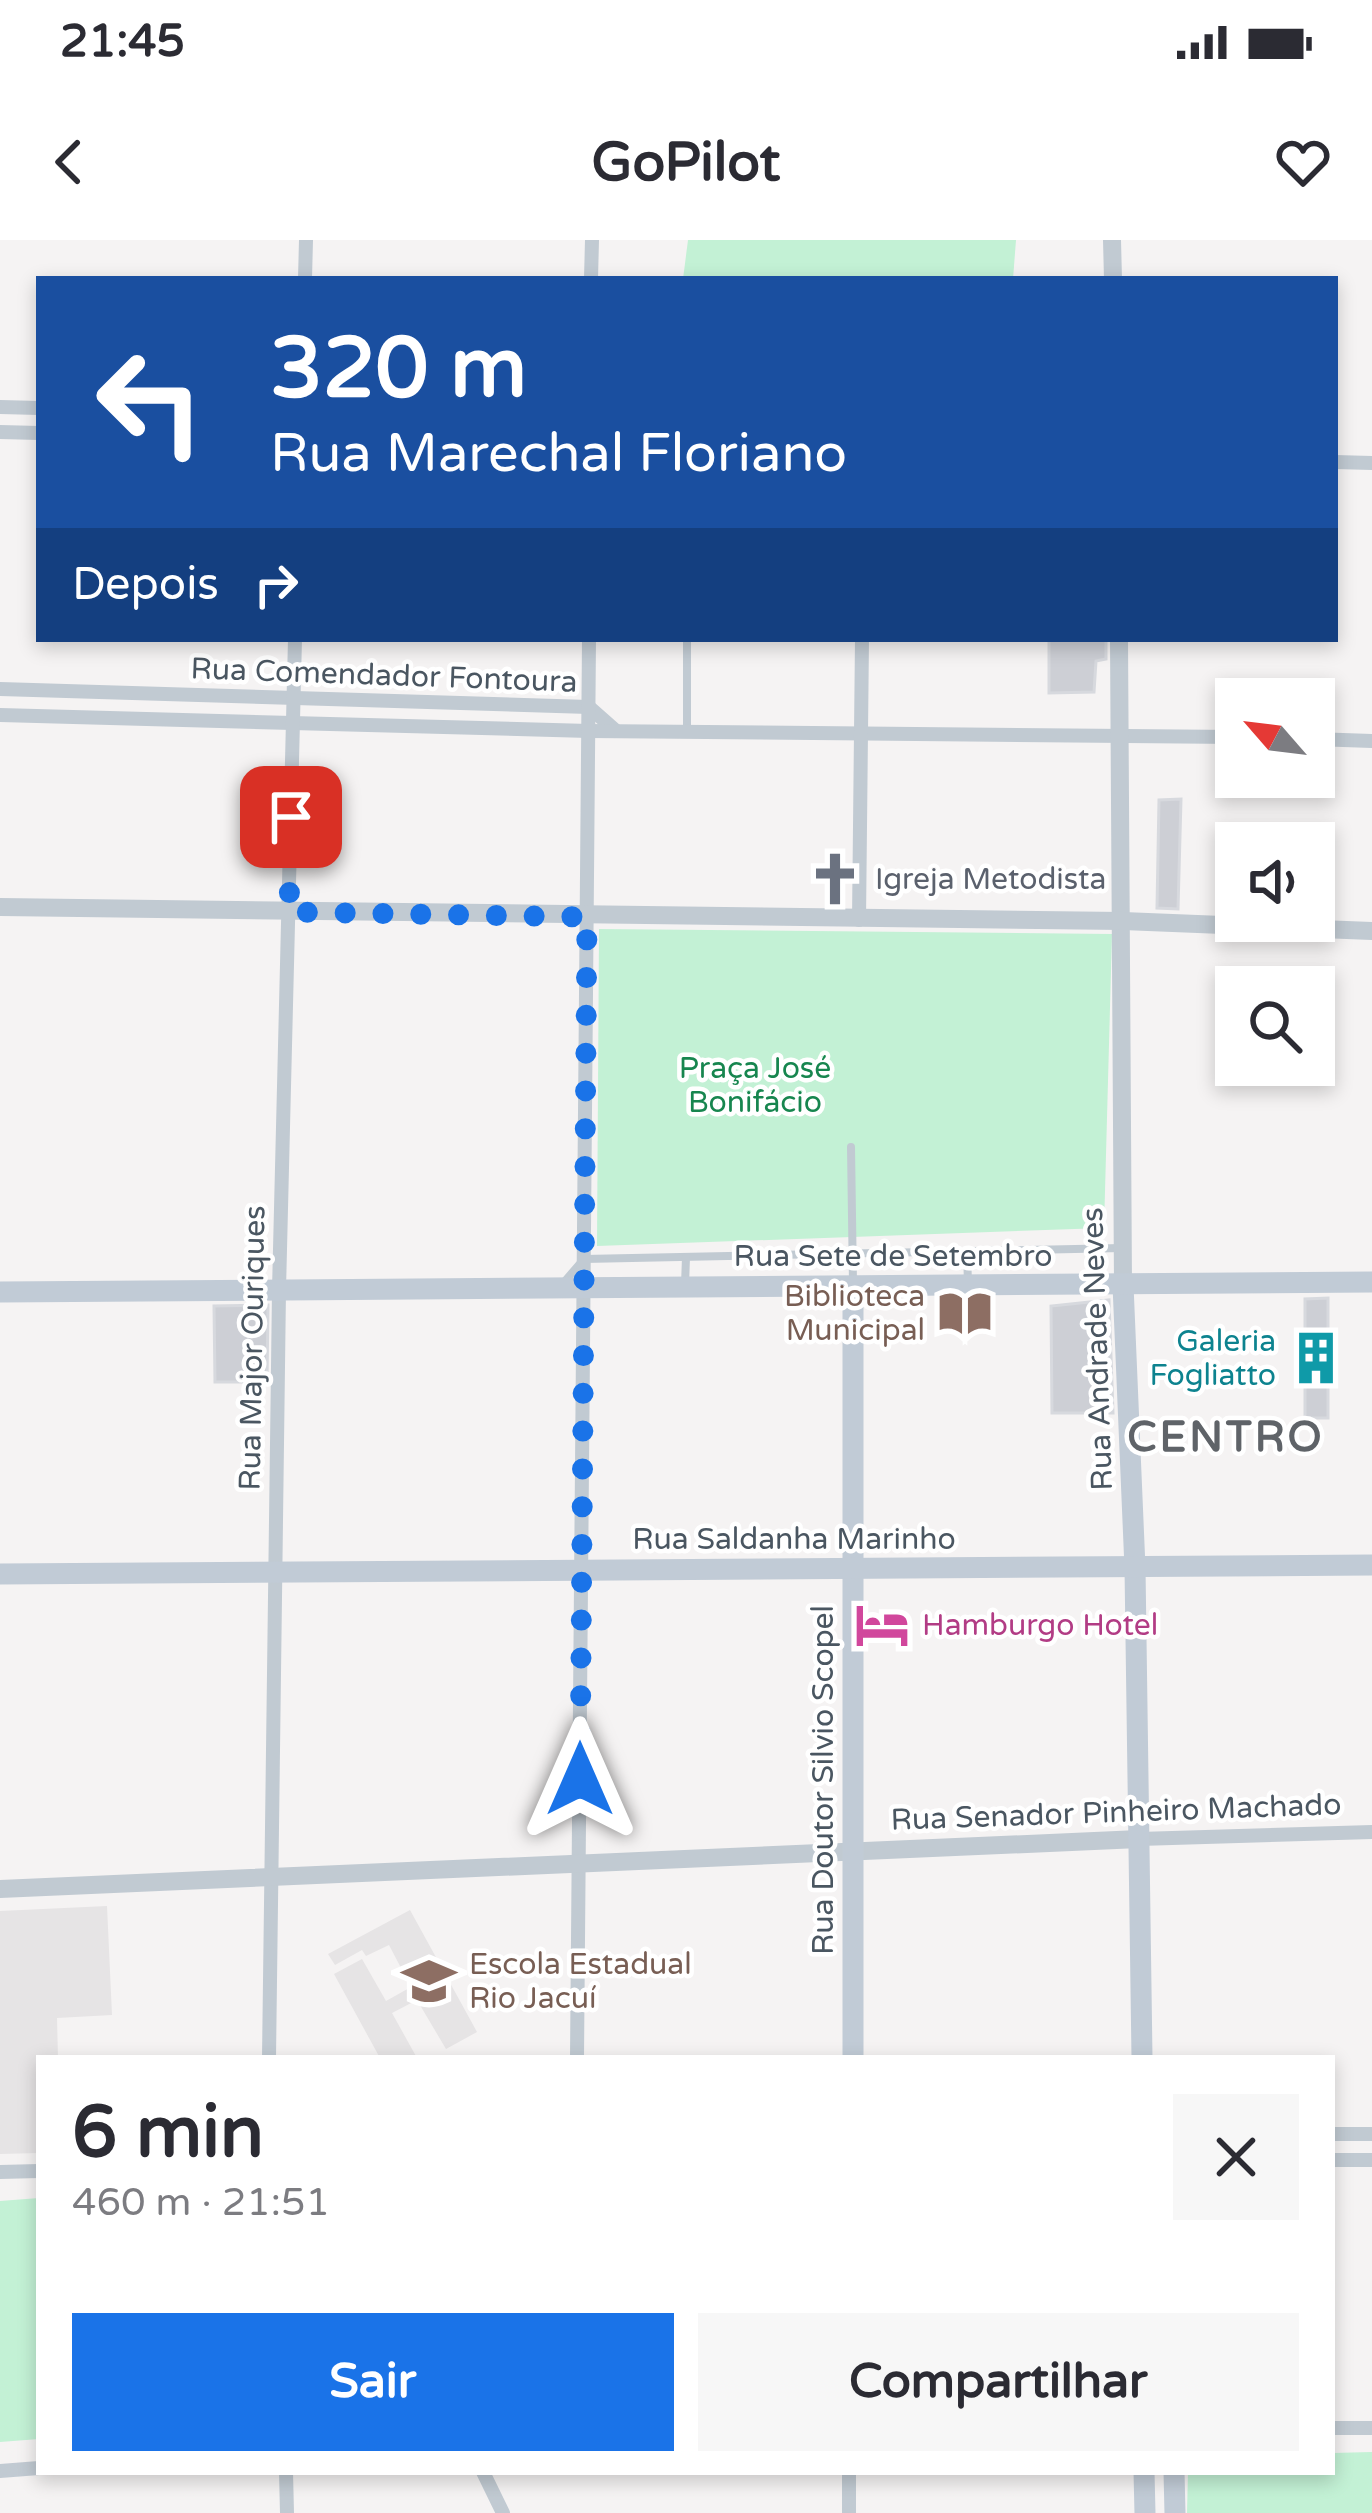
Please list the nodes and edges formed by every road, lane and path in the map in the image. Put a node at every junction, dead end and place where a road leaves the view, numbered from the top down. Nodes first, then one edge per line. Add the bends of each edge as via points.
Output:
1 (306, 240) edge
2 (592, 240) edge
3 (1112, 240) edge
4 (305, 276) edge
5 (591, 276) edge
6 (1113, 276) edge
7 (0, 407) edge
8 (36, 408) edge
9 (0, 432) edge
10 (36, 433) edge
11 (1338, 462) edge
12 (1372, 463) edge
13 (295, 642) edge
14 (589, 642) edge
15 (687, 642) edge
16 (862, 642) edge
17 (1119, 642) edge
18 (0, 689) edge
19 (80, 691) junction
20 (294, 698) junction
21 (370, 700) junction
22 (486, 704) junction
23 (589, 707) junction
24 (0, 715) edge
25 (78, 716) junction
26 (293, 721) junction
27 (368, 724) junction
28 (486, 728) junction
29 (589, 730) junction
30 (615, 730) junction
31 (687, 730) junction
32 (862, 732) junction
33 (1120, 734) junction
34 (1215, 736) edge
35 (1335, 740) edge
36 (1372, 741) edge
37 (0, 907) edge
38 (289, 912) junction
39 (587, 917) junction
40 (859, 920) junction
41 (1123, 921) junction
42 (1372, 931) edge
43 (850, 1147) dead end
44 (1123, 1249) junction
45 (967, 1252) junction
46 (852, 1254) junction
47 (686, 1257) junction
48 (584, 1259) junction
49 (1372, 1282) edge
50 (1123, 1285) junction
51 (853, 1286) junction
52 (968, 1286) junction
53 (685, 1287) junction
54 (559, 1288) junction
55 (583, 1288) junction
56 (279, 1289) junction
57 (0, 1292) edge
58 (1372, 1564) edge
59 (853, 1568) junction
60 (1135, 1568) junction
61 (581, 1569) junction
62 (0, 1574) edge
63 (275, 1574) junction
64 (1372, 1832) edge
65 (1139, 1839) junction
66 (854, 1853) junction
67 (580, 1864) junction
68 (268, 1878) junction
69 (0, 1889) edge
70 (269, 2055) edge
71 (577, 2055) edge
72 (853, 2055) edge
73 (1142, 2055) edge
74 (1335, 2134) edge
75 (1372, 2134) edge
76 (1335, 2160) edge
77 (1372, 2160) edge
78 (36, 2171) edge
79 (0, 2172) edge
80 (1335, 2428) edge
81 (1372, 2428) edge
82 (36, 2468) edge
83 (0, 2471) edge
84 (286, 2475) edge
85 (484, 2475) edge
86 (849, 2475) edge
87 (1144, 2475) edge
88 (1174, 2475) edge
89 (287, 2513) edge
90 (503, 2513) edge
91 (849, 2513) edge
92 (1145, 2513) edge
93 (1175, 2513) edge

1 - 4 street
2 - 5 street
3 - 6 street
7 - 8 street
9 - 10 street
11 - 12 street
13 - 20 street, Rua Major Ouriques
14 - 23 street
15 - 31 lane
16 - 32 street
17 - 33 street, Rua Andrade Neves
18 - 19 street, Rua Comendador Fontoura
19 - 20 street, Rua Comendador Fontoura
19 - 25 street
20 - 21 street, Rua Comendador Fontoura
20 - 26 street, Rua Major Ouriques
21 - 22 street, Rua Comendador Fontoura
21 - 27 street
22 - 23 street, Rua Comendador Fontoura
22 - 28 street
23 - 29 street
23 - 30 street, Rua Comendador Fontoura
24 - 25 street, Rua Comendador Fontoura
25 - 26 street, Rua Comendador Fontoura
26 - 27 street, Rua Comendador Fontoura
26 - 38 street, Rua Major Ouriques
27 - 28 street, Rua Comendador Fontoura
28 - 29 street, Rua Comendador Fontoura
29 - 30 street, Rua Comendador Fontoura
29 - 39 street
30 - 31 street, Rua Comendador Fontoura
31 - 32 street, Rua Comendador Fontoura
32 - 33 street, Rua Comendador Fontoura
32 - 40 street
33 - 34 street, Rua Comendador Fontoura
33 - 41 street, Rua Andrade Neves
35 - 36 street
37 - 38 street
38 - 39 street
38 - 56 street, Rua Major Ouriques
39 - 40 street
39 - 48 street
40 - 41 street
41 - 42 street
41 - 44 street, Rua Andrade Neves
43 - 46 lane
44 - 45 lane, Rua Sete de Setembro
44 - 50 street, Rua Andrade Neves
45 - 46 lane, Rua Sete de Setembro
45 - 52 lane
46 - 47 lane, Rua Sete de Setembro
46 - 51 lane
47 - 48 lane, Rua Sete de Setembro
47 - 53 lane
48 - 54 lane
48 - 55 street
49 - 50 main road, Rua Sete de Setembro
50 - 52 main road, Rua Sete de Setembro
50 - 60 main road, Rua Andrade Neves
51 - 52 main road, Rua Sete de Setembro
51 - 53 main road, Rua Sete de Setembro
51 - 59 main road, Rua Doutor Silvio Scopel
53 - 55 main road, Rua Sete de Setembro
54 - 55 main road, Rua Sete de Setembro
54 - 56 main road, Rua Sete de Setembro
55 - 61 street
56 - 57 main road, Rua Sete de Setembro
56 - 63 street, Rua Major Ouriques
58 - 60 main road, Rua Saldanha Marinho
59 - 60 main road, Rua Saldanha Marinho
59 - 61 main road, Rua Saldanha Marinho
59 - 66 main road, Rua Doutor Silvio Scopel
60 - 65 main road, Rua Andrade Neves
61 - 63 main road, Rua Saldanha Marinho
61 - 67 street
62 - 63 main road, Rua Saldanha Marinho
63 - 68 street, Rua Major Ouriques
64 - 65 street, Rua Senador Pinheiro Machado
65 - 66 street, Rua Senador Pinheiro Machado
65 - 73 main road, Rua Andrade Neves
66 - 67 street, Rua Senador Pinheiro Machado
66 - 72 main road, Rua Doutor Silvio Scopel
67 - 68 street, Rua Senador Pinheiro Machado
67 - 71 street
68 - 69 street, Rua Senador Pinheiro Machado
68 - 70 street, Rua Major Ouriques
74 - 75 street
76 - 77 street
78 - 79 street
80 - 81 street
82 - 83 street
84 - 89 street
85 - 90 street
86 - 91 street
87 - 92 main road
88 - 93 main road

